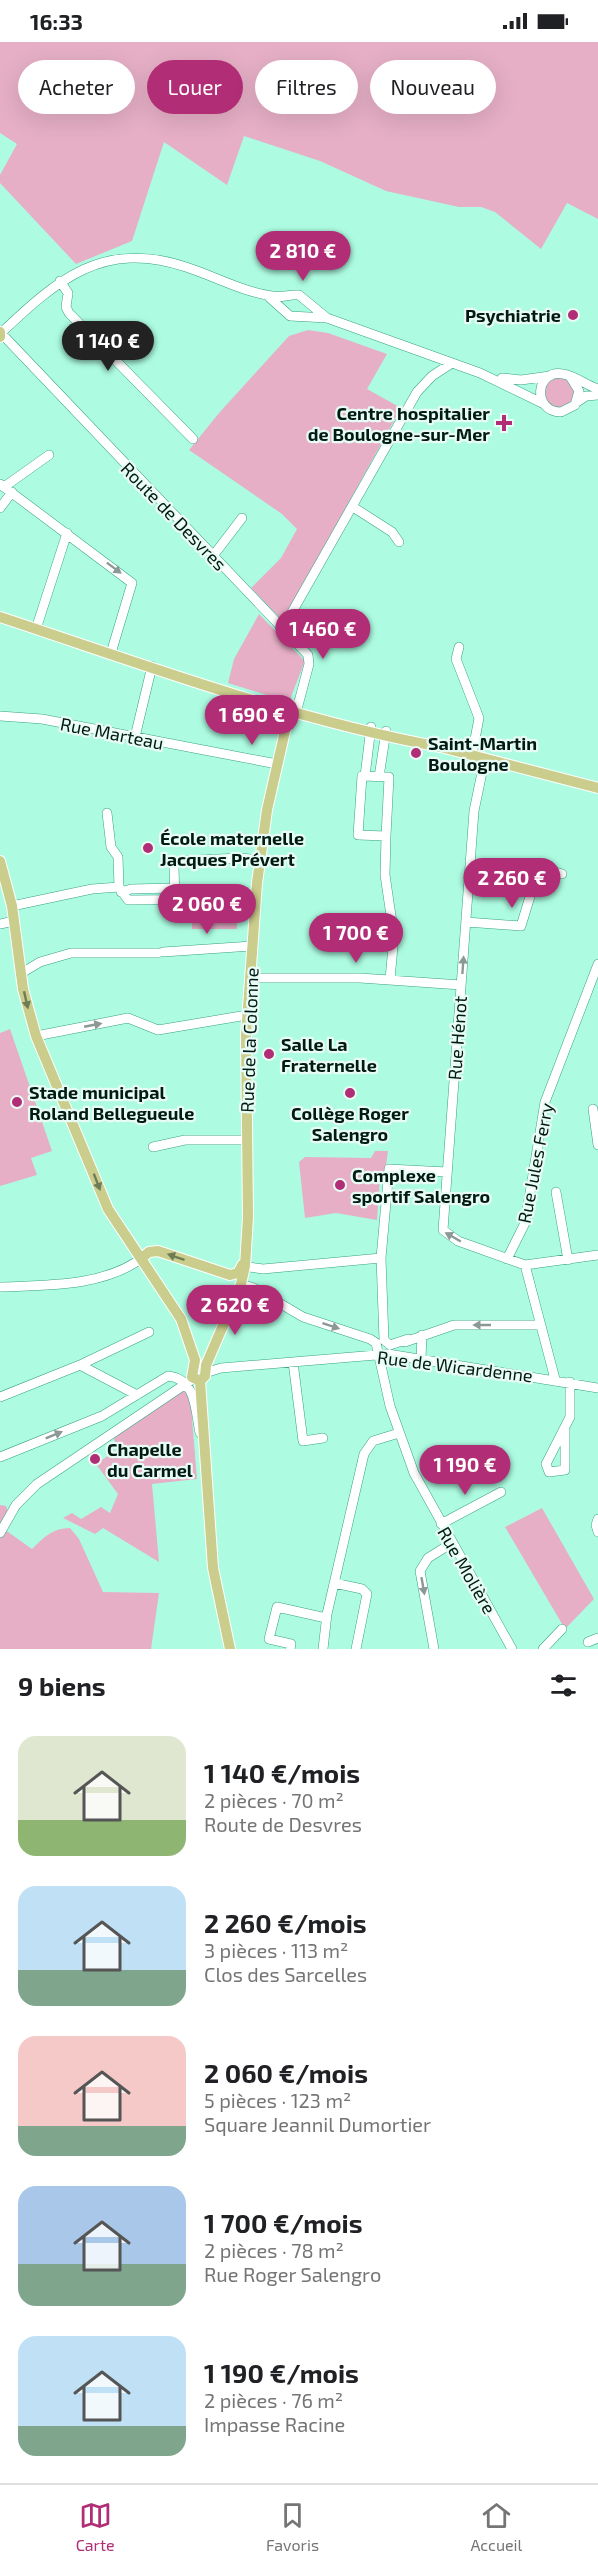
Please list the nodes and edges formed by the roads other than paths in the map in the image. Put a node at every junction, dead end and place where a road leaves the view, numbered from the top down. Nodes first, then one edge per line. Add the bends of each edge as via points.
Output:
1 (60, 281) junction
2 (264, 295) junction
3 (289, 297) junction
4 (306, 302) junction
5 (285, 311) junction
6 (301, 316) junction
7 (327, 318) junction
8 (0, 334) edge
9 (452, 363) junction
10 (480, 373) junction
11 (550, 376) junction
12 (571, 378) junction
13 (598, 389) edge
14 (598, 395) edge
15 (577, 402) junction
16 (542, 403) junction
17 (193, 439) dead end
18 (49, 455) dead end
19 (5, 488) edge
20 (353, 507) junction
21 (0, 508) edge
22 (242, 518) dead end
23 (67, 534) junction
24 (399, 542) dead end
25 (213, 556) junction
26 (0, 617) edge
27 (279, 625) junction
28 (36, 629) junction
29 (459, 647) dead end
30 (111, 653) junction
31 (152, 666) junction
32 (294, 709) junction
33 (0, 716) edge
34 (371, 730) junction
35 (386, 734) junction
36 (135, 737) junction
37 (472, 755) junction
38 (485, 758) junction
39 (277, 764) junction
40 (365, 776) junction
41 (379, 777) junction
42 (598, 788) edge
43 (107, 813) dead end
44 (386, 836) junction
45 (260, 860) junction
46 (0, 861) edge
47 (525, 863) dead end
48 (539, 867) junction
49 (562, 874) dead end
50 (174, 888) junction
51 (120, 890) junction
52 (256, 899) junction
53 (175, 901) junction
54 (12, 906) junction
55 (14, 921) junction
56 (466, 922) junction
57 (0, 924) edge
58 (252, 946) junction
59 (598, 964) edge
60 (20, 974) junction
61 (250, 978) junction
62 (390, 979) junction
63 (461, 985) junction
64 (247, 1015) junction
65 (36, 1036) junction
66 (593, 1109) dead end
67 (247, 1140) junction
68 (598, 1145) edge
69 (153, 1147) dead end
70 (447, 1172) junction
71 (556, 1192) dead end
72 (598, 1255) edge
73 (142, 1258) junction
74 (381, 1258) junction
75 (507, 1259) junction
76 (568, 1260) junction
77 (244, 1264) junction
78 (525, 1265) junction
79 (263, 1269) junction
80 (230, 1275) junction
81 (0, 1287) edge
82 (243, 1288) junction
83 (540, 1325) junction
84 (149, 1332) dead end
85 (422, 1335) junction
86 (408, 1339) junction
87 (215, 1348) junction
88 (379, 1354) junction
89 (398, 1355) junction
90 (421, 1359) junction
91 (293, 1362) junction
92 (80, 1365) junction
93 (228, 1368) junction
94 (197, 1376) junction
95 (555, 1379) junction
96 (570, 1382) junction
97 (598, 1388) edge
98 (137, 1395) junction
99 (0, 1397) edge
100 (565, 1429) dead end
101 (399, 1433) junction
102 (323, 1438) dead end
103 (0, 1457) edge
104 (501, 1492) dead end
105 (598, 1519) edge
106 (441, 1524) junction
107 (598, 1532) edge
108 (0, 1533) edge
109 (452, 1543) junction
110 (334, 1583) junction
111 (326, 1618) junction
112 (562, 1629) dead end
113 (598, 1638) edge
114 (588, 1642) dead end
115 (230, 1649) edge
116 (290, 1649) edge
117 (323, 1649) edge
118 (356, 1649) edge
119 (434, 1649) edge
120 (512, 1649) edge
121 (543, 1649) edge

1 - 2 street via 85,268 139,258 178,264
1 - 8 street
1 - 17 street via 69,295 69,313
2 - 3 street
2 - 5 street
3 - 4 street via 298,294
3 - 5 street
4 - 6 street
4 - 7 street
5 - 6 street via 292,317
6 - 7 street
7 - 9 street
8 - 25 street, Route de Desvres
9 - 10 street
9 - 20 street via 417,392
10 - 11 street via 511,380
10 - 16 street
11 - 12 street
11 - 16 street via 540,387
12 - 13 street
12 - 15 street via 578,390
14 - 15 street
15 - 16 street via 560,413
18 - 19 street
19 - 21 street
19 - 23 street
20 - 24 street via 392,532
20 - 27 street via 287,621
22 - 25 street
23 - 28 street
23 -> 30 street via 132,583
25 - 27 street, Route de Desvres
26 - 28 main road
27 - 32 street, Route de Desvres via 309,657
28 - 30 main road
29 - 37 street via 456,659 479,718
30 - 31 main road
31 - 32 main road via 249,700
31 - 36 street
32 - 34 main road
32 - 39 main road, Rue de la Colonne
33 - 36 street, Rue Marteau via 37,718
34 - 35 main road
34 - 40 street
35 - 37 main road
35 - 41 street
36 - 39 street, Rue Marteau
37 - 38 main road
38 - 42 main road
38 - 56 street, Rue Hénot via 474,812
39 - 45 main road, Rue de la Colonne
40 - 41 street
40 - 44 street via 358,835
41 - 44 street via 389,777
43 - 51 street via 111,847 118,857
44 - 62 street via 385,875 394,936
45 - 50 street via 180,860 174,866
45 - 52 main road, Rue de la Colonne
46 - 54 main road
47 - 48 street
48 - 49 street
48 - 56 street via 521,926
50 - 51 street
50 - 53 street
51 - 53 street via 131,902
51 - 54 street via 98,888
52 - 53 street
52 - 58 main road, Rue de la Colonne
54 - 55 main road
55 - 57 street
55 - 60 main road
63 -> 56 street, Rue Hénot
58 - 60 street via 161,953 71,953 40,962
58 - 61 main road, Rue de la Colonne
59 - 75 street, Rue Jules Ferry via 546,1102 525,1223
60 -> 65 main road
61 - 62 street
61 - 64 main road, Rue de la Colonne
62 - 63 street
63 - 70 street, Rue Hénot
65 -> 64 street via 128,1018 158,1030
64 - 67 main road, Rue de la Colonne
65 -> 73 main road via 108,1209
66 - 68 street
67 - 69 street via 182,1140
67 - 77 main road, Rue de la Colonne
70 - 74 street via 389,1169
75 -> 70 street, Rue Hénot via 444,1232
71 - 76 street
72 - 76 street
80 -> 73 main road via 158,1251
73 - 81 street via 87,1280
73 - 94 main road via 181,1319
74 - 79 street
74 - 86 street via 384,1340 390,1345
75 - 78 street, Rue Hénot
76 - 78 street
77 - 79 street
77 - 80 main road via 238,1273
77 - 82 main road, Rue de la Colonne
78 - 83 street
79 - 82 street via 248,1275
80 - 82 street
82 - 87 main road, Rue de la Colonne
82 -> 88 street via 303,1317 372,1340
83 -> 85 street via 458,1325
83 - 95 street
84 - 92 street
85 - 86 street
85 - 90 street
86 - 89 street
87 - 93 street via 215,1362
87 - 94 main road, Rue de la Colonne
88 - 89 street, Rue de Wicardenne
88 - 91 street, Rue de Wicardenne
88 - 101 street, Rue Molière
89 - 90 street, Rue de Wicardenne
90 - 95 street, Rue de Wicardenne
91 - 93 street, Rue de Wicardenne
91 - 102 street via 303,1441
92 - 98 street
92 - 99 street
93 - 94 street, Rue de Wicardenne
94 - 98 street via 165,1377
94 - 108 street via 37,1484 19,1501
94 - 115 main road via 215,1581
95 - 96 street, Rue de Wicardenne
96 - 97 street, Rue de Wicardenne
96 - 100 street via 572,1408
103 -> 98 street via 102,1416
101 - 106 street, Rue Molière via 414,1473
101 - 110 street via 374,1441 364,1454
104 - 106 street
105 - 107 street
106 - 109 street, Rue Molière
109 -> 119 street via 428,1558 420,1571
109 - 120 street, Rue Molière
110 - 111 street
110 - 118 street via 362,1589 367,1594
111 - 116 street via 277,1607 269,1639 291,1644
111 - 117 street
112 - 121 street
113 - 114 street

